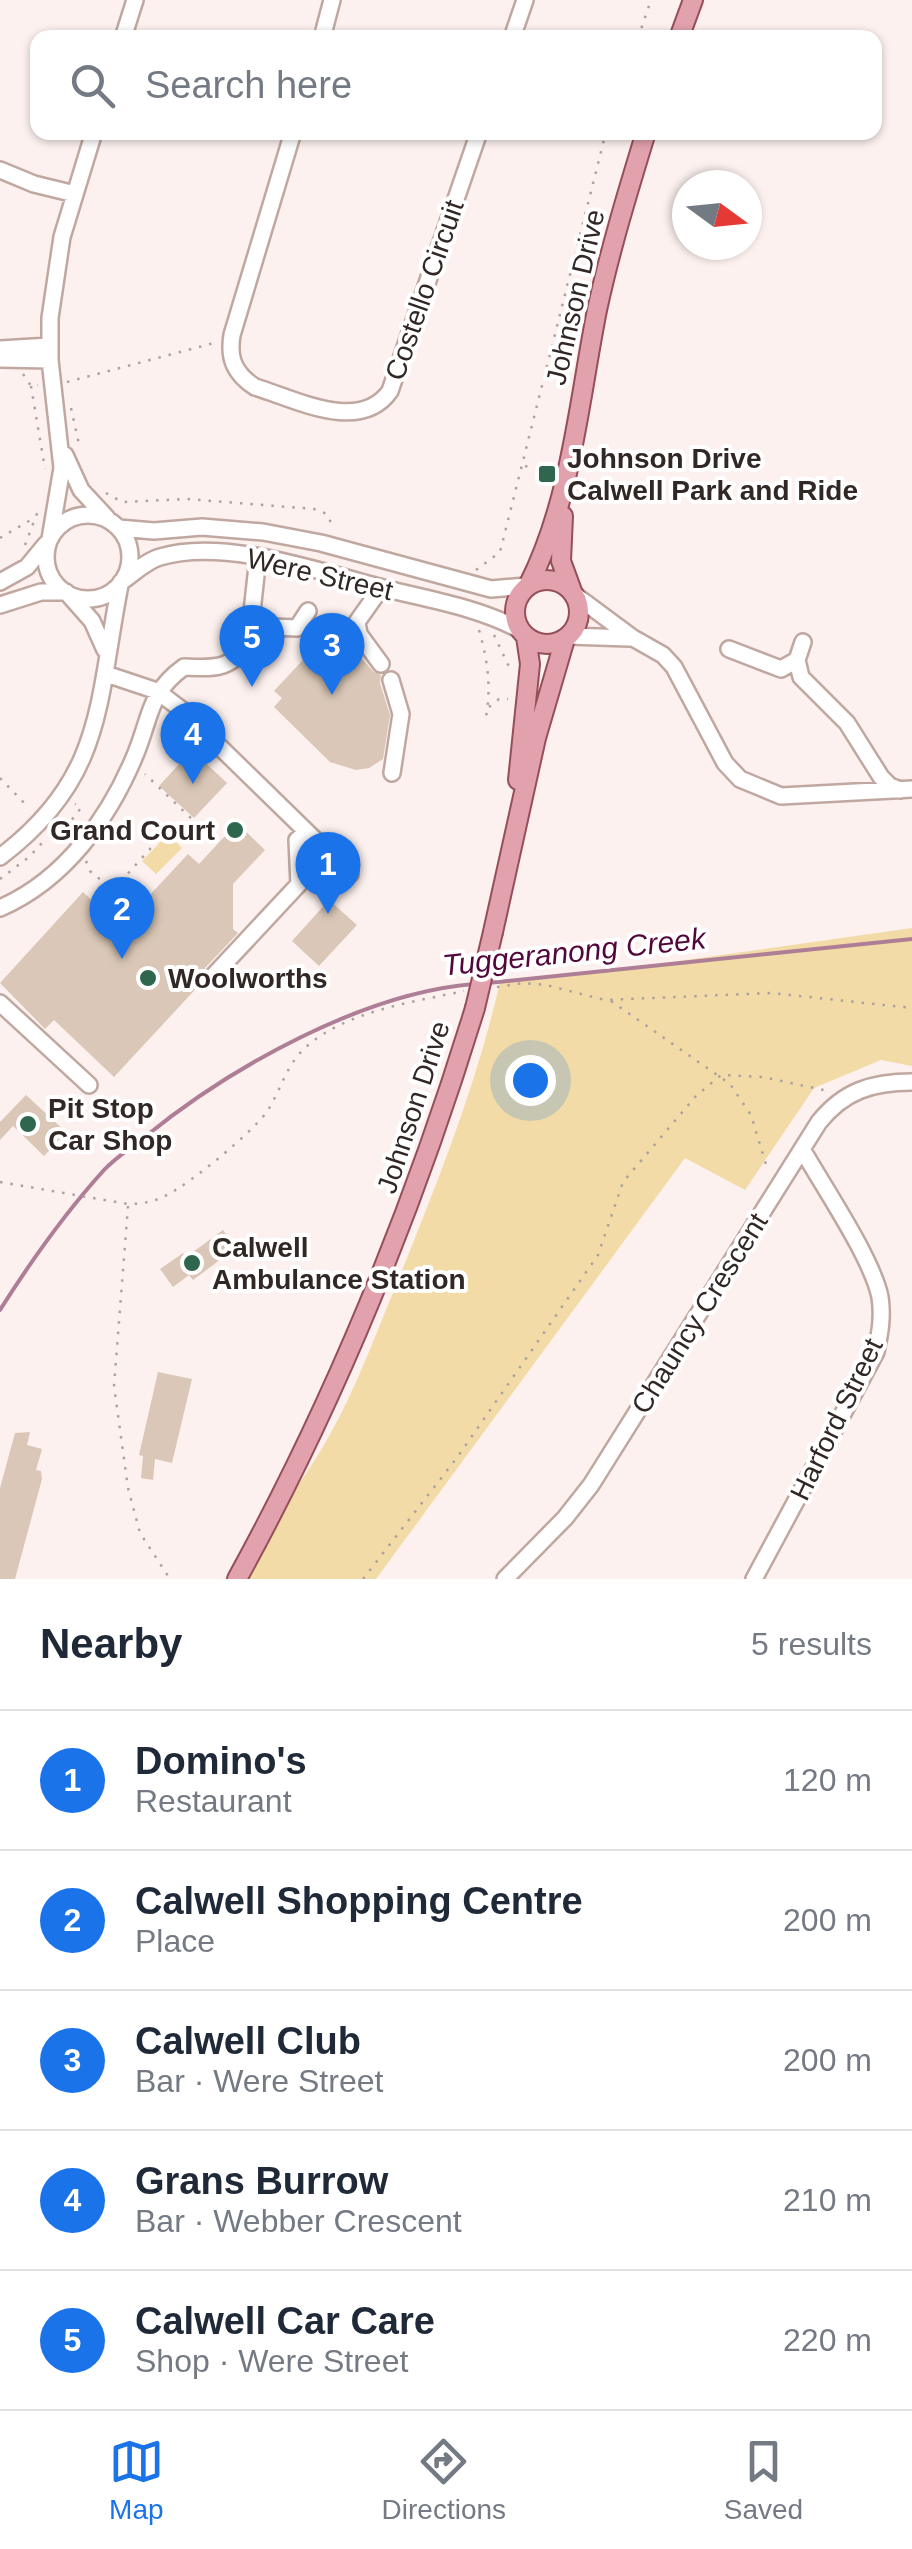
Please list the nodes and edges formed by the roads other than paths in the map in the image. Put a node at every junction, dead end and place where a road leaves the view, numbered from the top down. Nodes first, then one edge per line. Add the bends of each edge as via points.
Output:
1 (135, 0) edge
2 (332, 0) edge
3 (525, 0) edge
4 (693, 0) edge
5 (126, 30) edge
6 (324, 30) edge
7 (515, 30) edge
8 (682, 30) edge
9 (91, 140) edge
10 (292, 140) edge
11 (476, 140) edge
12 (644, 140) edge
13 (0, 170) edge
14 (74, 194) junction
15 (0, 348) edge
16 (50, 353) junction
17 (0, 359) edge
18 (61, 441) junction
19 (566, 475) junction
20 (113, 524) junction
21 (49, 540) junction
22 (258, 557) junction
23 (0, 582) edge
24 (120, 584) junction
25 (528, 585) junction
26 (381, 588) junction
27 (67, 593) junction
28 (573, 593) junction
29 (0, 605) edge
30 (308, 611) dead end
31 (250, 626) junction
32 (523, 634) junction
33 (566, 638) junction
34 (633, 638) junction
35 (803, 642) dead end
36 (729, 649) dead end
37 (106, 654) junction
38 (797, 660) junction
39 (381, 664) dead end
40 (780, 669) junction
41 (106, 674) junction
42 (801, 677) junction
43 (391, 680) dead end
44 (158, 692) junction
45 (392, 773) dead end
46 (908, 791) edge
47 (306, 832) junction
48 (0, 857) edge
49 (510, 858) junction
50 (350, 874) dead end
51 (0, 908) edge
52 (214, 974) dead end
53 (0, 1003) edge
54 (912, 1082) edge
55 (89, 1084) dead end
56 (802, 1149) junction
57 (237, 1579) edge
58 (504, 1579) edge
59 (754, 1579) edge

1 - 5 street
2 - 6 street
3 - 7 street
4 - 8 main road
9 - 14 street
10 - 11 street, Costello Circuit via 230,342 235,369 255,388 354,413 390,391
12 - 19 main road, Johnson Drive via 598,305
13 - 14 street
14 - 16 street via 56,264
15 - 16 street
16 - 17 street
16 - 18 street
18 - 20 street via 81,490
18 - 21 street
19 - 25 main road, Johnson Drive via 546,552
19 - 28 main road, Johnson Drive via 561,560
20 - 21 street via 79,515
20 - 24 street via 127,541 130,559
20 - 25 street, Were Street via 263,532 491,589
21 - 23 street via 27,567
21 - 27 street via 47,566
22 - 24 street, Were Street via 159,557
22 - 26 street, Were Street
22 - 31 street
24 - 27 street via 95,598
24 - 37 street
25 - 28 main road via 548,579
25 - 32 main road via 515,604
26 - 32 street, Were Street via 502,620
26 - 39 street via 357,622
27 - 29 street via 41,592
27 - 37 street via 92,622
28 - 33 main road via 578,620
28 - 34 street
30 - 31 street via 297,628
31 - 44 street via 242,650 221,668 184,667
32 - 33 main road via 548,644
32 - 49 main road, Johnson Drive via 530,664 521,699
33 - 34 street
33 - 49 main road, Johnson Drive
34 - 46 street via 674,668 724,764 740,778 781,796
35 - 38 street
36 - 40 street
37 - 41 street
38 - 40 street
38 - 42 street
40 - 42 street
41 - 44 street
41 - 48 street via 96,726 76,776 32,833
42 - 46 street via 847,723 881,777
43 - 45 street via 402,714
44 - 47 street
44 - 51 street via 110,807 75,851 23,898
47 - 50 street
47 - 52 street via 297,840 298,884
49 - 57 main road, Johnson Drive, bridge via 447,1099 387,1266 326,1406
53 - 55 street
54 - 56 street, Chauncy Crescent via 852,1092 833,1105
56 - 58 street, Chauncy Crescent via 591,1485
56 - 59 street, Harford Street via 870,1270 882,1329 876,1352

